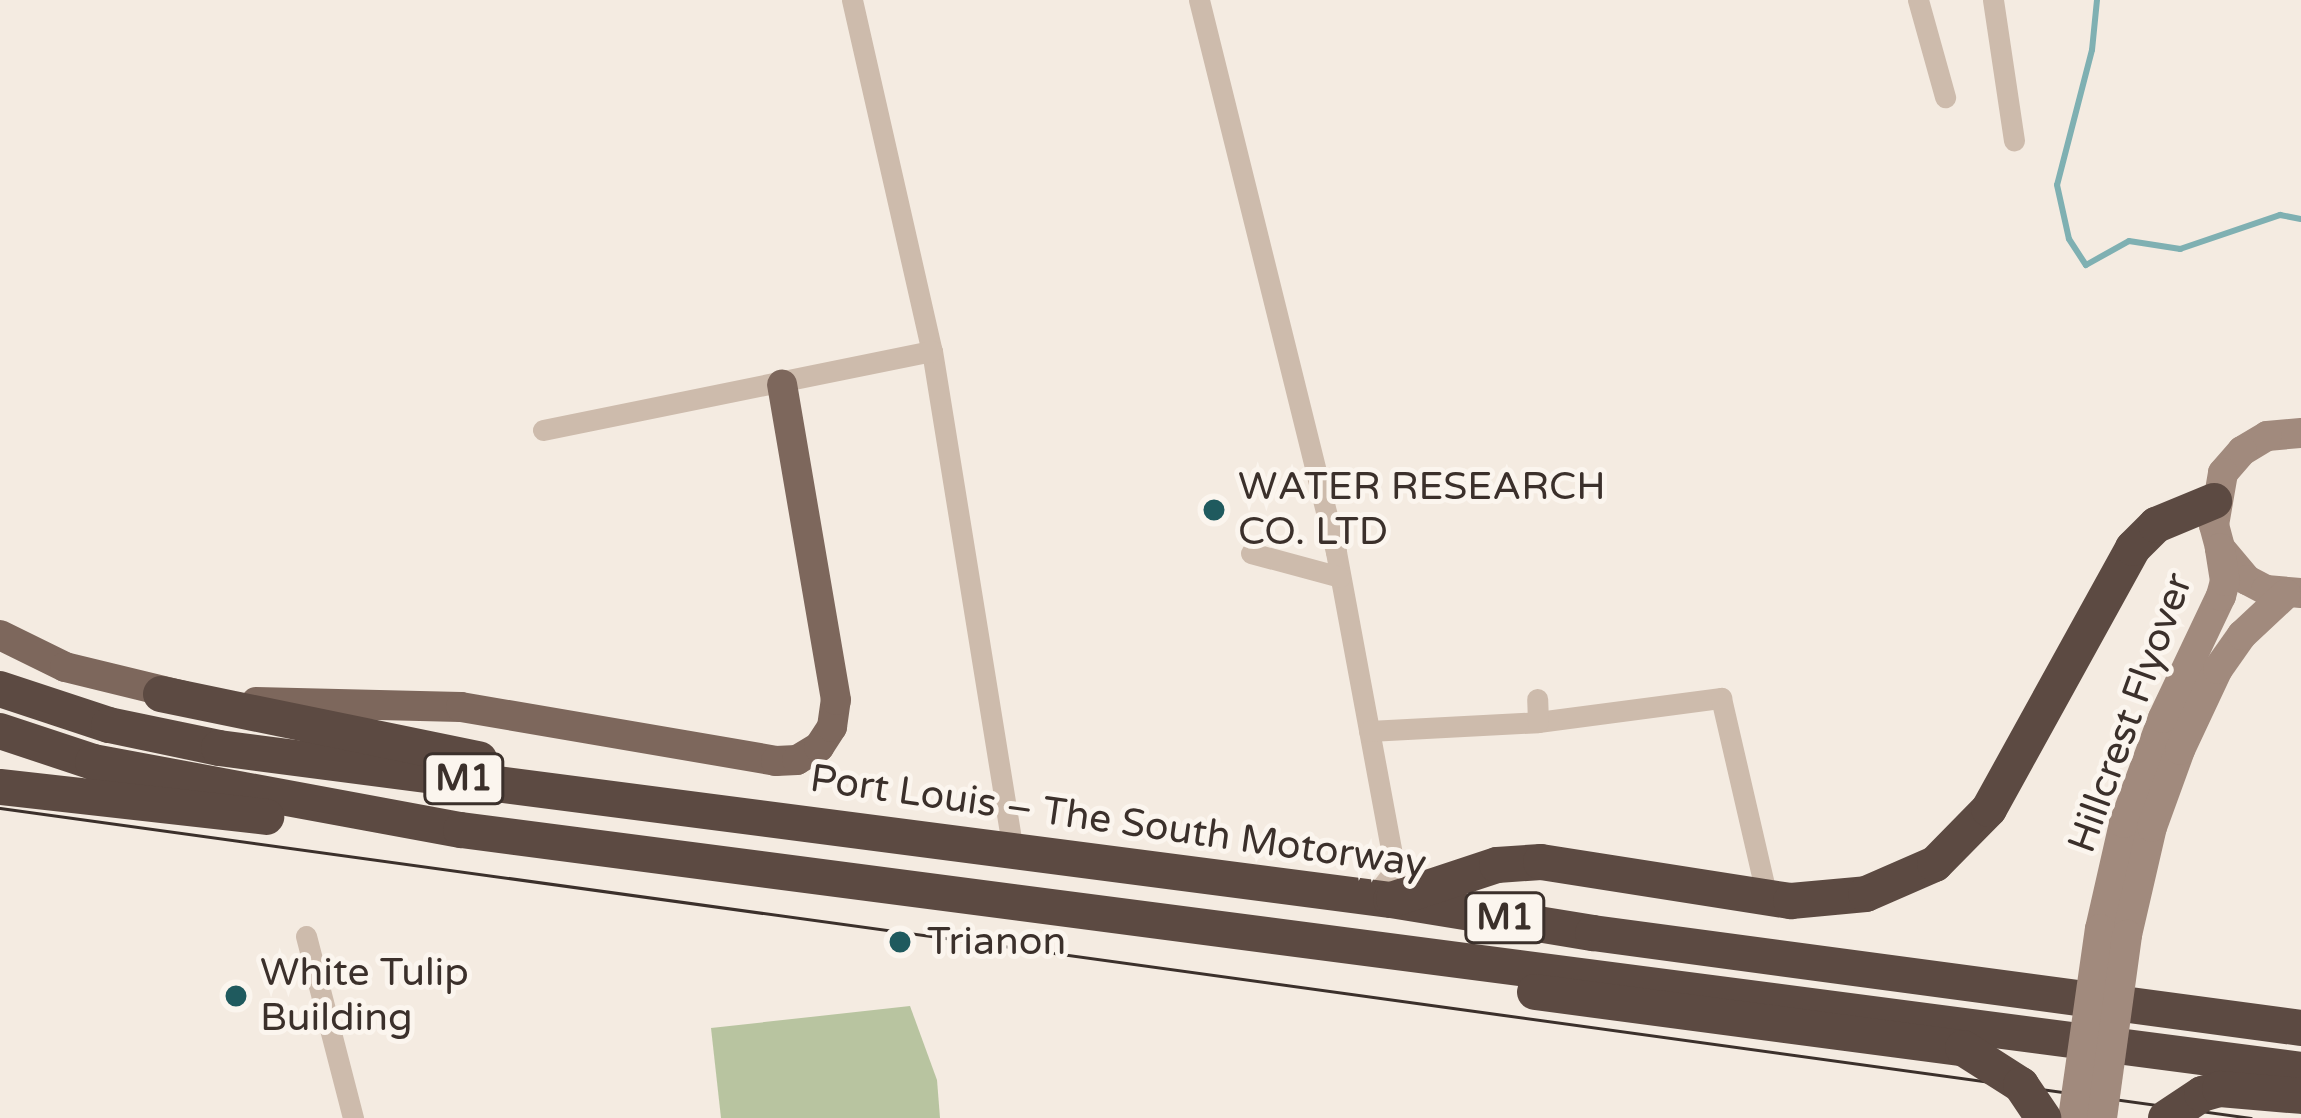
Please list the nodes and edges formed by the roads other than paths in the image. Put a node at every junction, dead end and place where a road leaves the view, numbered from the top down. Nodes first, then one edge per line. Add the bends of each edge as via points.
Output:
1 (852, 0) edge
2 (1199, 0) edge
3 (1918, 0) edge
4 (1993, 0) edge
5 (1945, 97) dead end
6 (2014, 140) dead end
7 (932, 351) junction
8 (782, 385) junction
9 (543, 430) dead end
10 (2301, 433) edge
11 (2214, 501) junction
12 (2220, 548) junction
13 (1251, 553) dead end
14 (1340, 577) junction
15 (2294, 593) edge
16 (0, 635) edge
17 (0, 689) edge
18 (161, 694) junction
19 (0, 731) edge
20 (1370, 731) junction
21 (0, 787) edge
22 (710, 810) junction
23 (461, 830) junction
24 (1012, 844) dead end
25 (1768, 897) junction
26 (1382, 899) junction
27 (2114, 932) junction
28 (306, 937) dead end
29 (1388, 950) junction
30 (2301, 1028) edge
31 (2301, 1070) edge
32 (2301, 1096) edge
33 (353, 1118) edge
34 (2043, 1118) edge
35 (2073, 1118) edge
36 (2102, 1118) edge
37 (2167, 1118) edge

1 - 7 street
2 - 14 street
3 - 5 street
4 - 6 street
7 - 8 street
7 - 24 street
8 - 9 street
8 - 18 main road via 836,700 832,728 796,760 461,707
10 - 11 main road via 2267,436 2242,451
11 - 12 main road, Hillcrest Flyover
11 - 25 highway via 2156,524 2133,548 1989,809 1935,864 1866,895
12 - 15 main road via 2247,580
12 - 27 main road, Hillcrest Flyover via 2221,596 2124,823
13 - 14 street
14 - 20 street
15 - 27 main road, Hillcrest Flyover via 2230,652 2180,750
16 - 18 main road via 65,667
17 - 22 highway, Port Louis – The South Motorway / M1 via 109,725 219,748
18 - 22 highway via 685,794
19 - 23 highway, M1 via 93,762
20 - 25 street via 1721,698
20 - 26 street via 1395,870
21 - 23 highway via 359,829
22 - 26 highway, Port Louis – The South Motorway / M1
23 - 29 highway, M1
25 - 26 highway via 1541,862 1497,865
26 - 30 highway, Port Louis – The South Motorway / M1
27 - 35 main road, Hillcrest Flyover, bridge
27 - 36 main road, Hillcrest Flyover, bridge
28 - 33 street
29 - 31 highway, M1
29 - 34 highway, bridge via 1534,992 1963,1048 2011,1076
32 - 37 highway, bridge via 2220,1089

